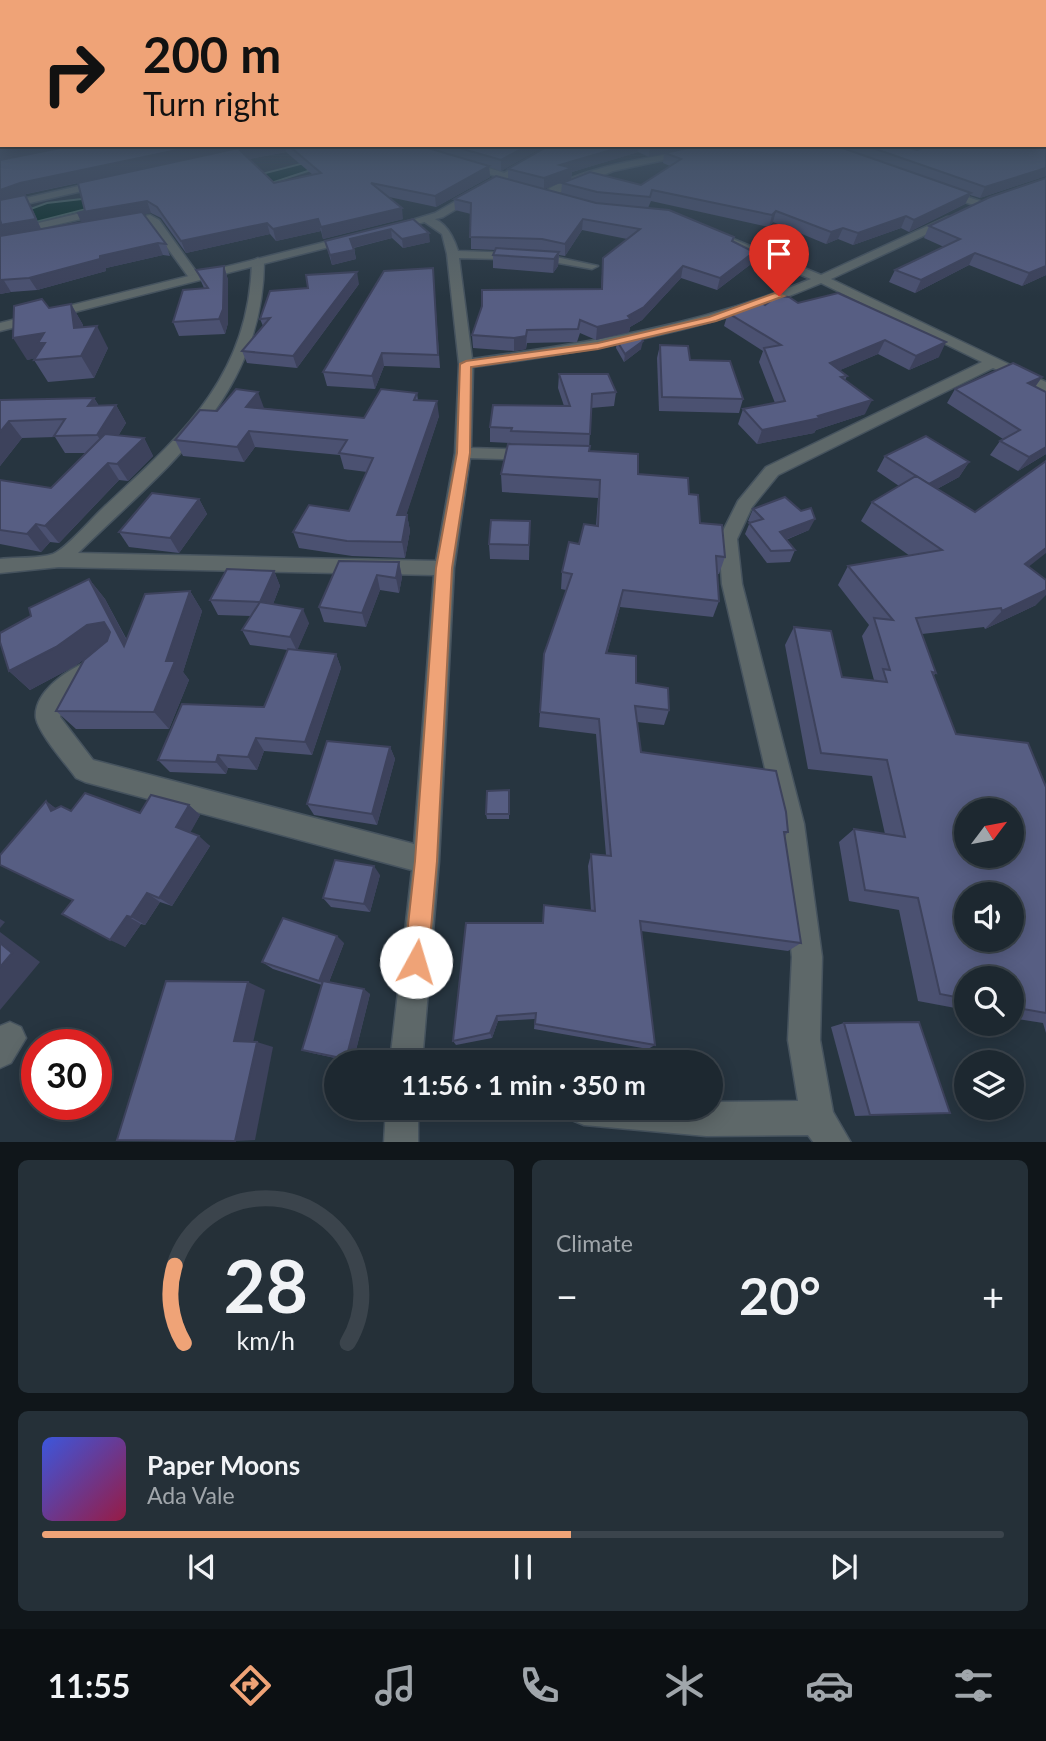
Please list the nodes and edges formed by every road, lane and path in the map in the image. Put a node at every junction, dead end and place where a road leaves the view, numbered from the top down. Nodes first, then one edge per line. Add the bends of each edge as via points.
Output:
1 (81, 190) edge
2 (479, 190) edge
3 (553, 190) edge
4 (938, 190) edge
5 (532, 192) edge
6 (544, 195) junction
7 (556, 199) edge
8 (993, 200) edge
9 (980, 204) junction
10 (0, 206) edge
11 (81, 216) edge
12 (427, 219) junction
13 (112, 224) edge
14 (75, 231) edge
15 (375, 232) edge
16 (708, 232) edge
17 (0, 235) edge
18 (362, 235) edge
19 (0, 244) edge
20 (453, 254) junction
21 (258, 261) junction
22 (592, 266) dead end
23 (194, 277) junction
24 (824, 280) junction
25 (0, 327) edge
26 (992, 363) junction
27 (466, 364) junction
28 (1046, 388) edge
29 (463, 453) junction
30 (546, 455) edge
31 (59, 560) junction
32 (0, 566) edge
33 (444, 568) junction
34 (113, 653) edge
35 (426, 861) junction
36 (407, 1050) edge
37 (402, 1120) edge
38 (717, 1120) edge
39 (826, 1130) edge
40 (401, 1142) edge

1 - 10 street
2 - 12 street
3 - 6 street
4 - 9 street
5 - 6 street
6 - 7 street
8 - 9 street
9 - 24 street
11 - 17 street
12 - 15 street
12 - 20 street via 447,233
13 - 23 street via 142,219 155,222
14 - 19 street
16 - 24 street
18 - 21 street
20 - 22 street via 542,257
20 - 27 street
21 - 23 street
21 - 31 street via 259,286 234,370 203,415
23 - 25 street
24 - 26 street
24 - 27 street via 712,319 637,337
26 - 28 street
26 - 39 street via 772,471 744,505 728,539 732,584 790,824 807,957 804,1040
27 - 29 street
29 - 30 street
29 - 33 street
31 - 32 street
31 - 33 street
33 - 35 street
34 - 35 street via 52,699 46,710 48,720 85,771
35 - 36 street
37 - 40 street
38 - 39 street

